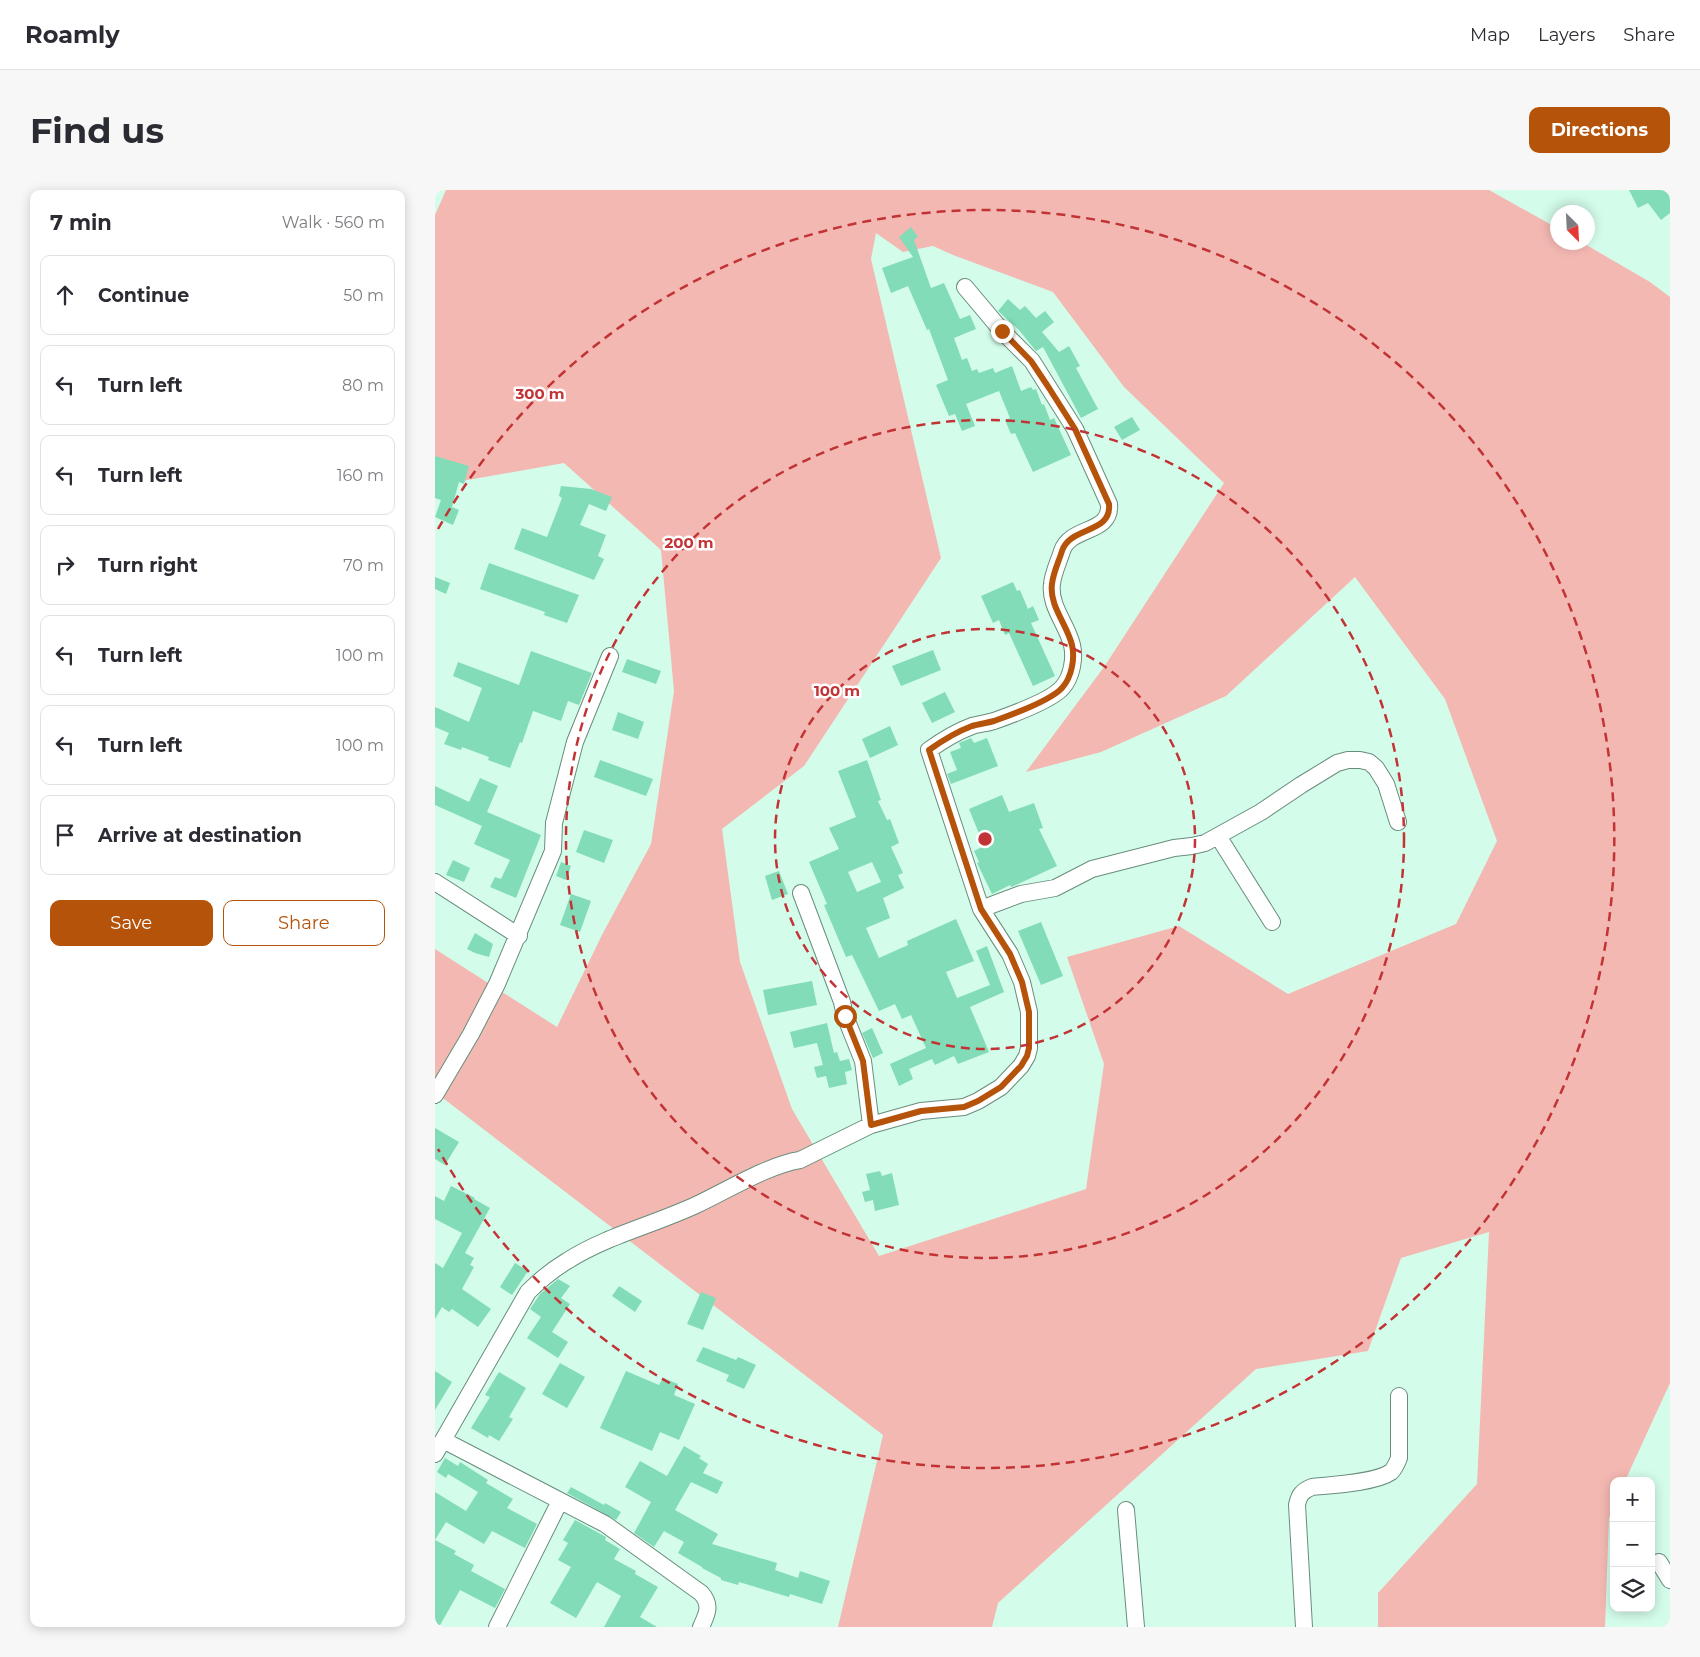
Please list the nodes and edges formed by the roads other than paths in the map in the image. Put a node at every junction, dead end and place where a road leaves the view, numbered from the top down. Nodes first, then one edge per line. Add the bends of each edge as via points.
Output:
1 (965, 287) dead end
2 (610, 656) dead end
3 (1398, 822) dead end
4 (1219, 836) junction
5 (435, 882) edge
6 (801, 893) dead end
7 (981, 909) junction
8 (1272, 922) dead end
9 (519, 936) junction
10 (435, 1095) edge
11 (871, 1125) junction
12 (1399, 1396) dead end
13 (439, 1447) edge
14 (560, 1501) junction
15 (1126, 1510) dead end
16 (1659, 1562) dead end
17 (1670, 1580) edge
18 (497, 1627) edge
19 (701, 1627) edge
20 (1136, 1627) edge
21 (1304, 1627) edge

1 - 7 street via 1031,361 1049,388 1075,429 1110,512 1098,526 1066,542 1052,583 1055,606 1074,654 1064,686 1048,698 949,736 929,750
2 - 9 street via 575,742 554,824 553,851
3 - 4 street via 1379,772 1369,762 1348,760 1337,763
4 - 7 street via 1205,843 1092,869 1055,888 1021,894
4 - 8 street
5 - 9 street
6 - 11 street via 863,1061
7 - 11 street via 1010,954 1022,982 1029,1012 1027,1056 1001,1087 978,1101 964,1107 921,1111
9 - 10 street via 471,1034
11 - 13 street via 695,1206 596,1245 546,1275 528,1292
12 - 21 street via 1399,1458 1391,1471 1372,1479 1311,1487 1299,1497
13 - 14 street
14 - 18 street
14 - 19 street via 605,1524 701,1593 709,1606
15 - 20 street
16 - 17 street

